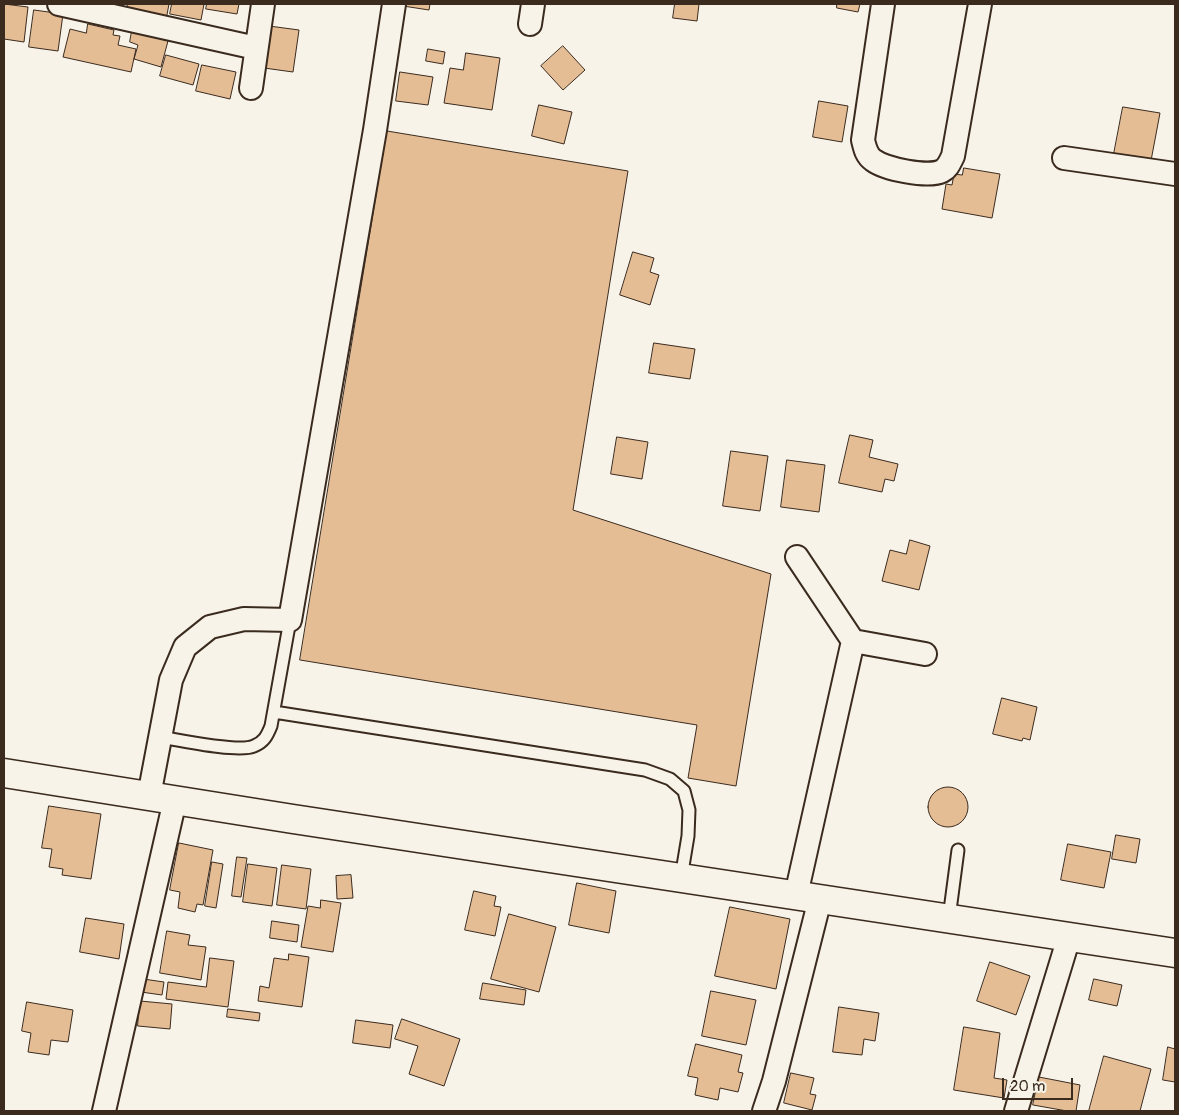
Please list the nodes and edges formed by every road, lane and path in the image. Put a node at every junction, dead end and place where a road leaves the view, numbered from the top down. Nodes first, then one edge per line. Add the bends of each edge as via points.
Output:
1 (59, 4) edge
2 (263, 4) edge
3 (394, 4) edge
4 (883, 4) edge
5 (980, 4) edge
6 (256, 48) junction
7 (251, 88) dead end
8 (1064, 158) dead end
9 (1175, 174) edge
10 (797, 558) dead end
11 (290, 620) junction
12 (853, 641) junction
13 (925, 654) dead end
14 (274, 712) junction
15 (160, 737) junction
16 (4, 773) edge
17 (162, 798) junction
18 (958, 850) dead end
19 (681, 878) junction
20 (808, 897) junction
21 (949, 918) junction
22 (1069, 936) junction
23 (1175, 953) edge
24 (104, 1111) edge
25 (764, 1111) edge
26 (1016, 1111) edge

1 - 6 street
2 - 6 street
3 - 11 street
4 - 5 street via 863,140 866,152 872,160 885,166 934,174 950,165
6 - 7 street
8 - 9 street
10 - 12 street
11 - 14 lane
11 - 15 street via 244,619 210,627 185,647 171,680
12 - 13 street
12 - 20 street
14 - 15 lane via 265,740 252,748 234,749
14 - 19 lane via 645,770 670,779 684,790 689,810
15 - 17 street
16 - 17 street
17 - 19 street
17 - 24 street
18 - 21 lane
19 - 20 street
20 - 21 street
20 - 25 street via 774,1081
21 - 22 street
22 - 23 street
22 - 26 street

